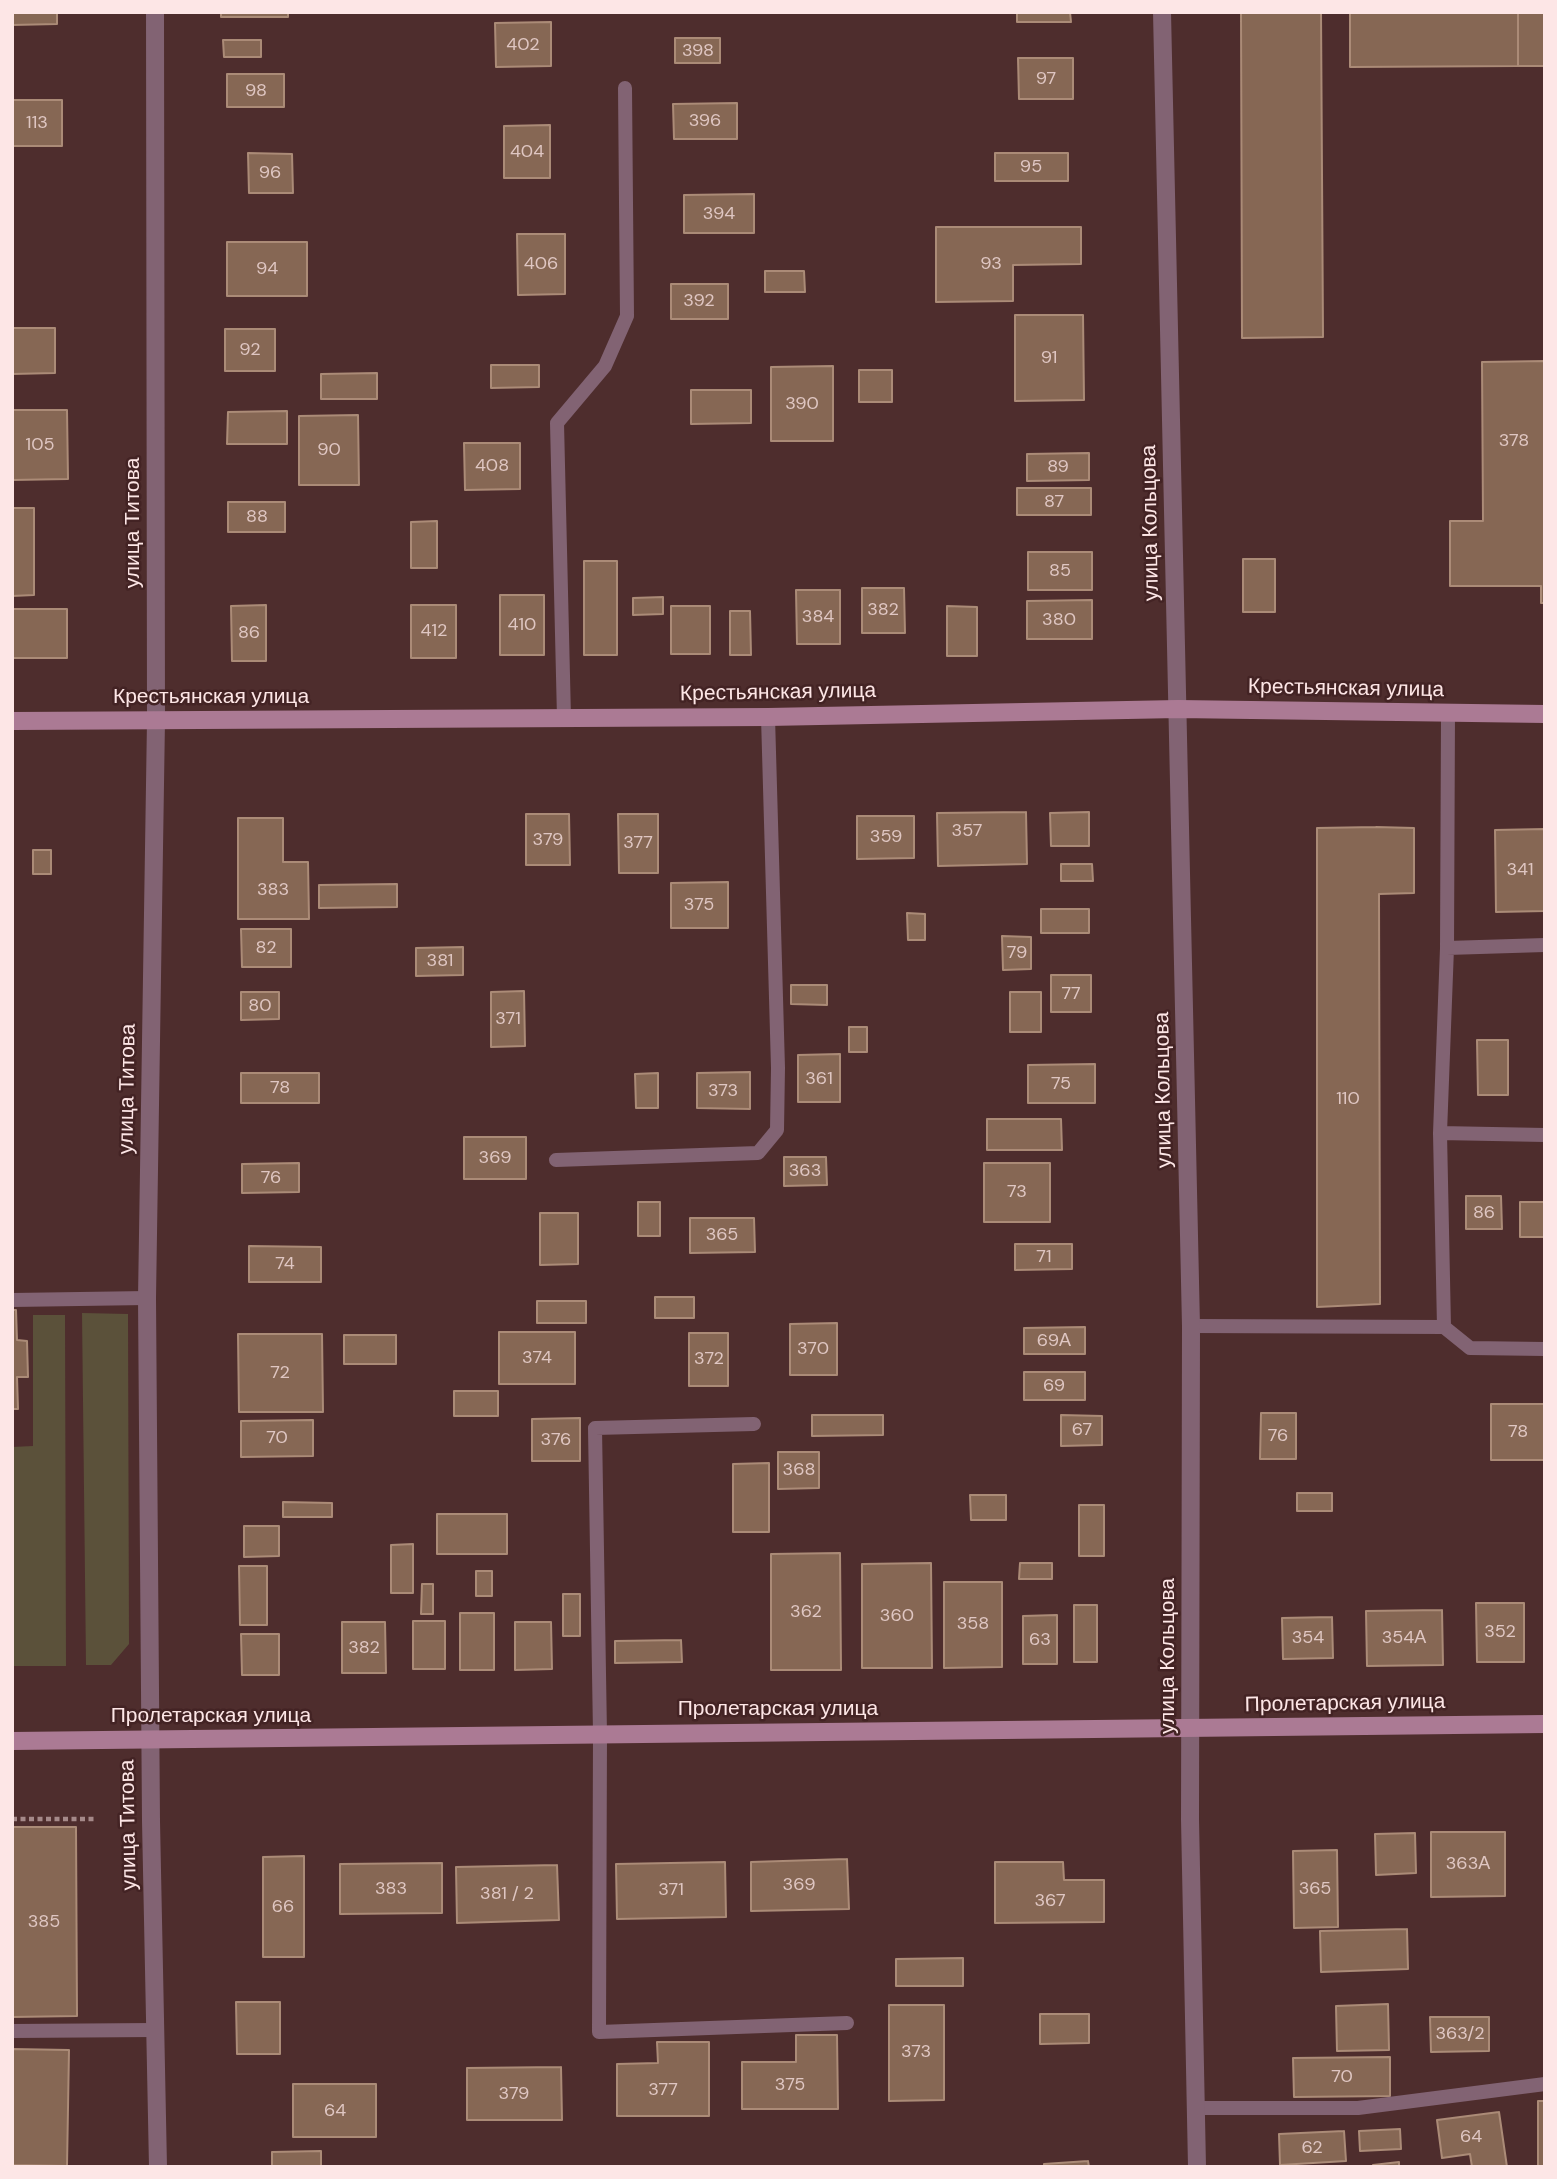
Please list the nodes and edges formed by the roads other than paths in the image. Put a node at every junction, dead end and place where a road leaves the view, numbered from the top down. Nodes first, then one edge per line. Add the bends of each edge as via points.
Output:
1 (155, 12) edge
2 (1162, 12) edge
3 (625, 88) dead end
4 (1178, 709) junction
5 (1448, 713) junction
6 (1545, 714) edge
7 (768, 717) junction
8 (564, 718) junction
9 (156, 720) junction
10 (12, 721) edge
11 (1545, 945) edge
12 (1447, 948) junction
13 (1440, 1133) junction
14 (1545, 1135) edge
15 (556, 1160) dead end
16 (147, 1298) junction
17 (12, 1300) edge
18 (1191, 1326) junction
19 (1444, 1327) junction
20 (1545, 1349) edge
21 (754, 1424) dead end
22 (1545, 1724) edge
23 (1192, 1728) junction
24 (600, 1734) junction
25 (150, 1738) junction
26 (12, 1741) edge
27 (847, 2023) dead end
28 (154, 2030) junction
29 (12, 2031) edge
30 (1545, 2084) edge
31 (1197, 2108) junction
32 (158, 2167) edge
33 (1197, 2167) edge

1 - 9 street, улица Титова
2 - 4 street, улица Кольцова
3 - 8 lane via 627,316 606,366 557,423
4 - 5 street, Крестьянская улица
4 - 7 street, Крестьянская улица
4 - 18 street, улица Кольцова
5 - 6 street, Крестьянская улица
5 - 12 lane
7 - 8 street, Крестьянская улица
7 - 15 lane via 777,1130 758,1153
8 - 9 street, Крестьянская улица
9 - 10 street, Крестьянская улица
9 - 16 street, улица Титова
11 - 12 lane
12 - 13 lane
13 - 14 lane
13 - 19 lane
16 - 17 lane
16 - 25 street, улица Титова
18 - 19 lane
18 - 23 street, улица Кольцова
19 - 20 lane via 1470,1348
21 - 24 lane via 595,1428
22 - 23 street, Пролетарская улица
23 - 24 street, Пролетарская улица
23 - 31 street, улица Кольцова
24 - 25 street, Пролетарская улица
24 - 27 lane via 599,2032
25 - 26 street, Пролетарская улица
25 - 28 street, улица Титова
28 - 29 lane
28 - 32 street, улица Титова
30 - 31 lane via 1357,2108
31 - 33 street, улица Кольцова

